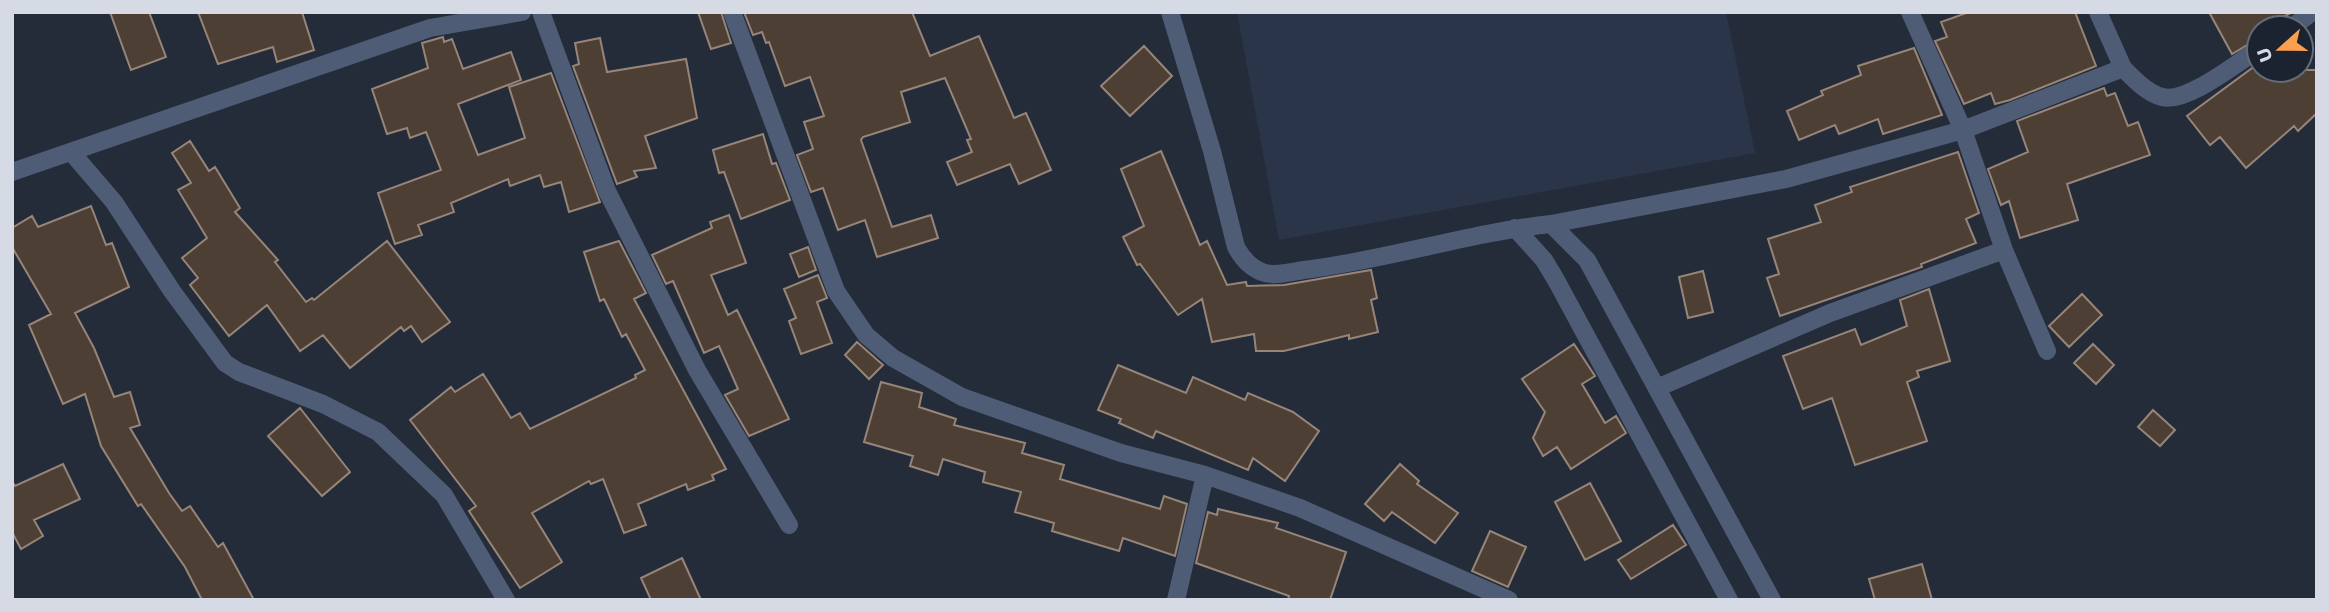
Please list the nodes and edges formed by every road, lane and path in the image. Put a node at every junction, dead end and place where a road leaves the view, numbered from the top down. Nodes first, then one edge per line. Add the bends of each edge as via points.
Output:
1 (522, 12) edge
2 (541, 12) edge
3 (732, 12) edge
4 (1170, 12) edge
5 (1910, 12) edge
6 (2098, 12) edge
7 (2245, 58) edge
8 (2123, 68) junction
9 (1962, 130) junction
10 (72, 153) junction
11 (12, 172) edge
12 (1551, 224) junction
13 (1515, 228) junction
14 (2004, 250) junction
15 (2047, 351) dead end
16 (1657, 388) junction
17 (1205, 475) junction
18 (789, 525) dead end
19 (506, 600) edge
20 (1176, 600) edge
21 (1509, 600) edge
22 (1729, 600) edge
23 (1772, 600) edge

1 - 10 street via 430,27
2 - 18 street via 607,191 697,370
3 - 17 street via 835,291 866,335 893,358 962,397 1121,453
4 - 13 street via 1236,247 1244,261 1262,273 1337,266
5 - 9 street
6 - 8 street
7 - 8 street via 2185,96 2164,98 2144,88
8 - 9 street
9 - 12 street via 1786,179
9 - 14 street
10 - 11 street
10 - 19 street via 114,202 225,363 378,432 444,495
12 - 13 street
12 - 16 street via 1587,260
13 - 22 street via 1556,280
14 - 15 street
14 - 16 street via 1830,313
16 - 23 street
17 - 20 street
17 - 21 street via 1300,508

